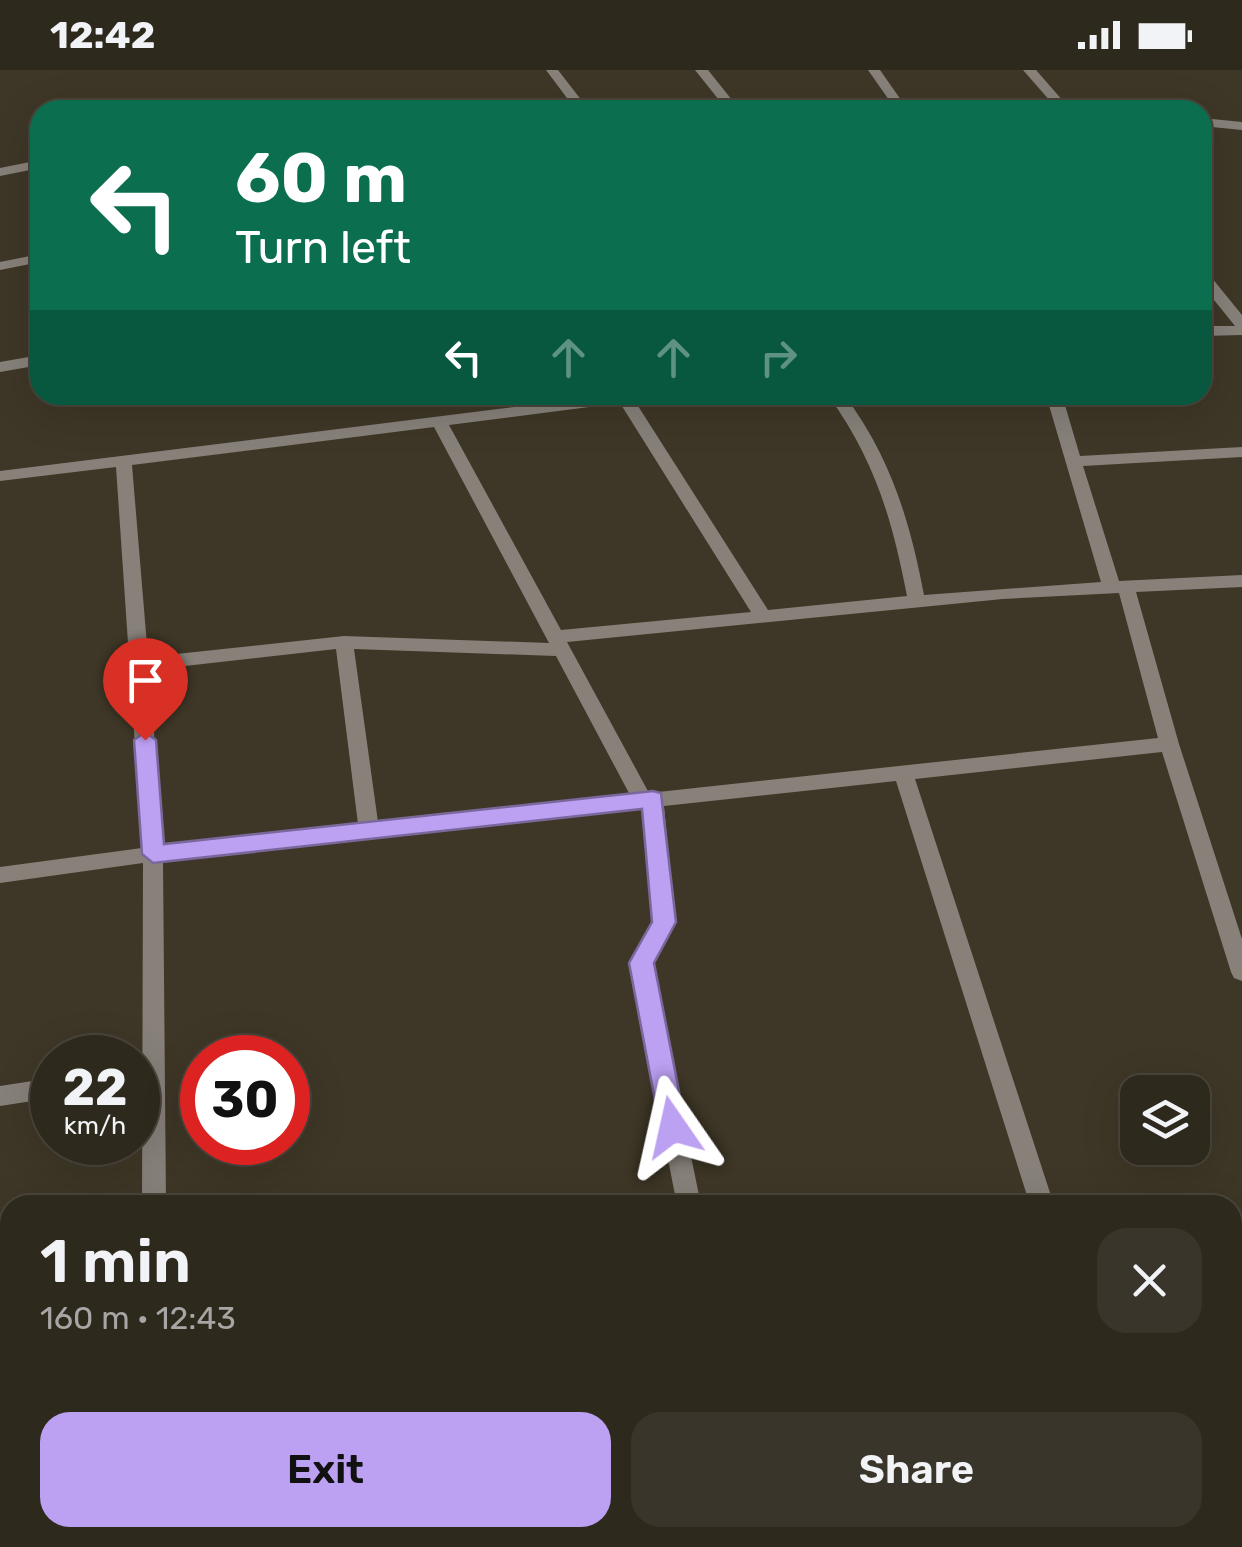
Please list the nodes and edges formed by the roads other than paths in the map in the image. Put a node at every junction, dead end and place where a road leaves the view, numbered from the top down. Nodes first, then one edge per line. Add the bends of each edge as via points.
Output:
1 (552, 70) edge
2 (702, 70) edge
3 (874, 70) edge
4 (1029, 70) edge
5 (575, 100) edge
6 (726, 100) edge
7 (895, 100) edge
8 (1056, 100) edge
9 (1212, 123) edge
10 (1242, 126) edge
11 (30, 166) edge
12 (0, 172) edge
13 (30, 260) edge
14 (0, 266) edge
15 (1212, 288) edge
16 (1242, 327) edge
17 (1212, 331) edge
18 (30, 362) edge
19 (0, 367) edge
20 (557, 405) edge
21 (630, 405) edge
22 (844, 405) edge
23 (1057, 405) edge
24 (439, 421) junction
25 (1242, 452) edge
26 (124, 460) junction
27 (1076, 460) junction
28 (0, 476) edge
29 (1242, 581) edge
30 (1119, 587) junction
31 (917, 602) junction
32 (764, 616) junction
33 (344, 642) junction
34 (558, 643) junction
35 (140, 664) junction
36 (1169, 744) junction
37 (902, 773) junction
38 (648, 800) junction
39 (368, 830) junction
40 (153, 854) junction
41 (0, 875) edge
42 (1242, 972) edge
43 (147, 1035) edge
44 (30, 1091) edge
45 (0, 1096) edge
46 (152, 1165) edge
47 (153, 1195) edge
48 (687, 1195) edge
49 (1039, 1195) edge

1 - 5 street
2 - 6 street
3 - 7 street
4 - 8 street
9 - 10 street
11 - 12 street
13 - 14 street
15 - 16 street
16 - 17 street
18 - 19 street
20 - 24 street
21 - 32 street
22 - 31 street via 886,473
23 - 27 street
24 - 26 street
24 - 34 street
25 - 27 street
26 - 28 street
26 - 35 street
27 - 30 street
29 - 30 street
30 - 31 street
30 - 36 street
31 - 32 street
32 - 34 street
33 - 34 street
33 - 35 street
33 - 39 street
34 - 38 street
35 - 40 street
36 - 37 street
36 - 42 street
37 - 38 street
37 - 49 street
38 - 39 street
38 - 48 street via 664,922 642,971
39 - 40 street
40 - 41 street
40 - 43 street
44 - 45 street
46 - 47 street

